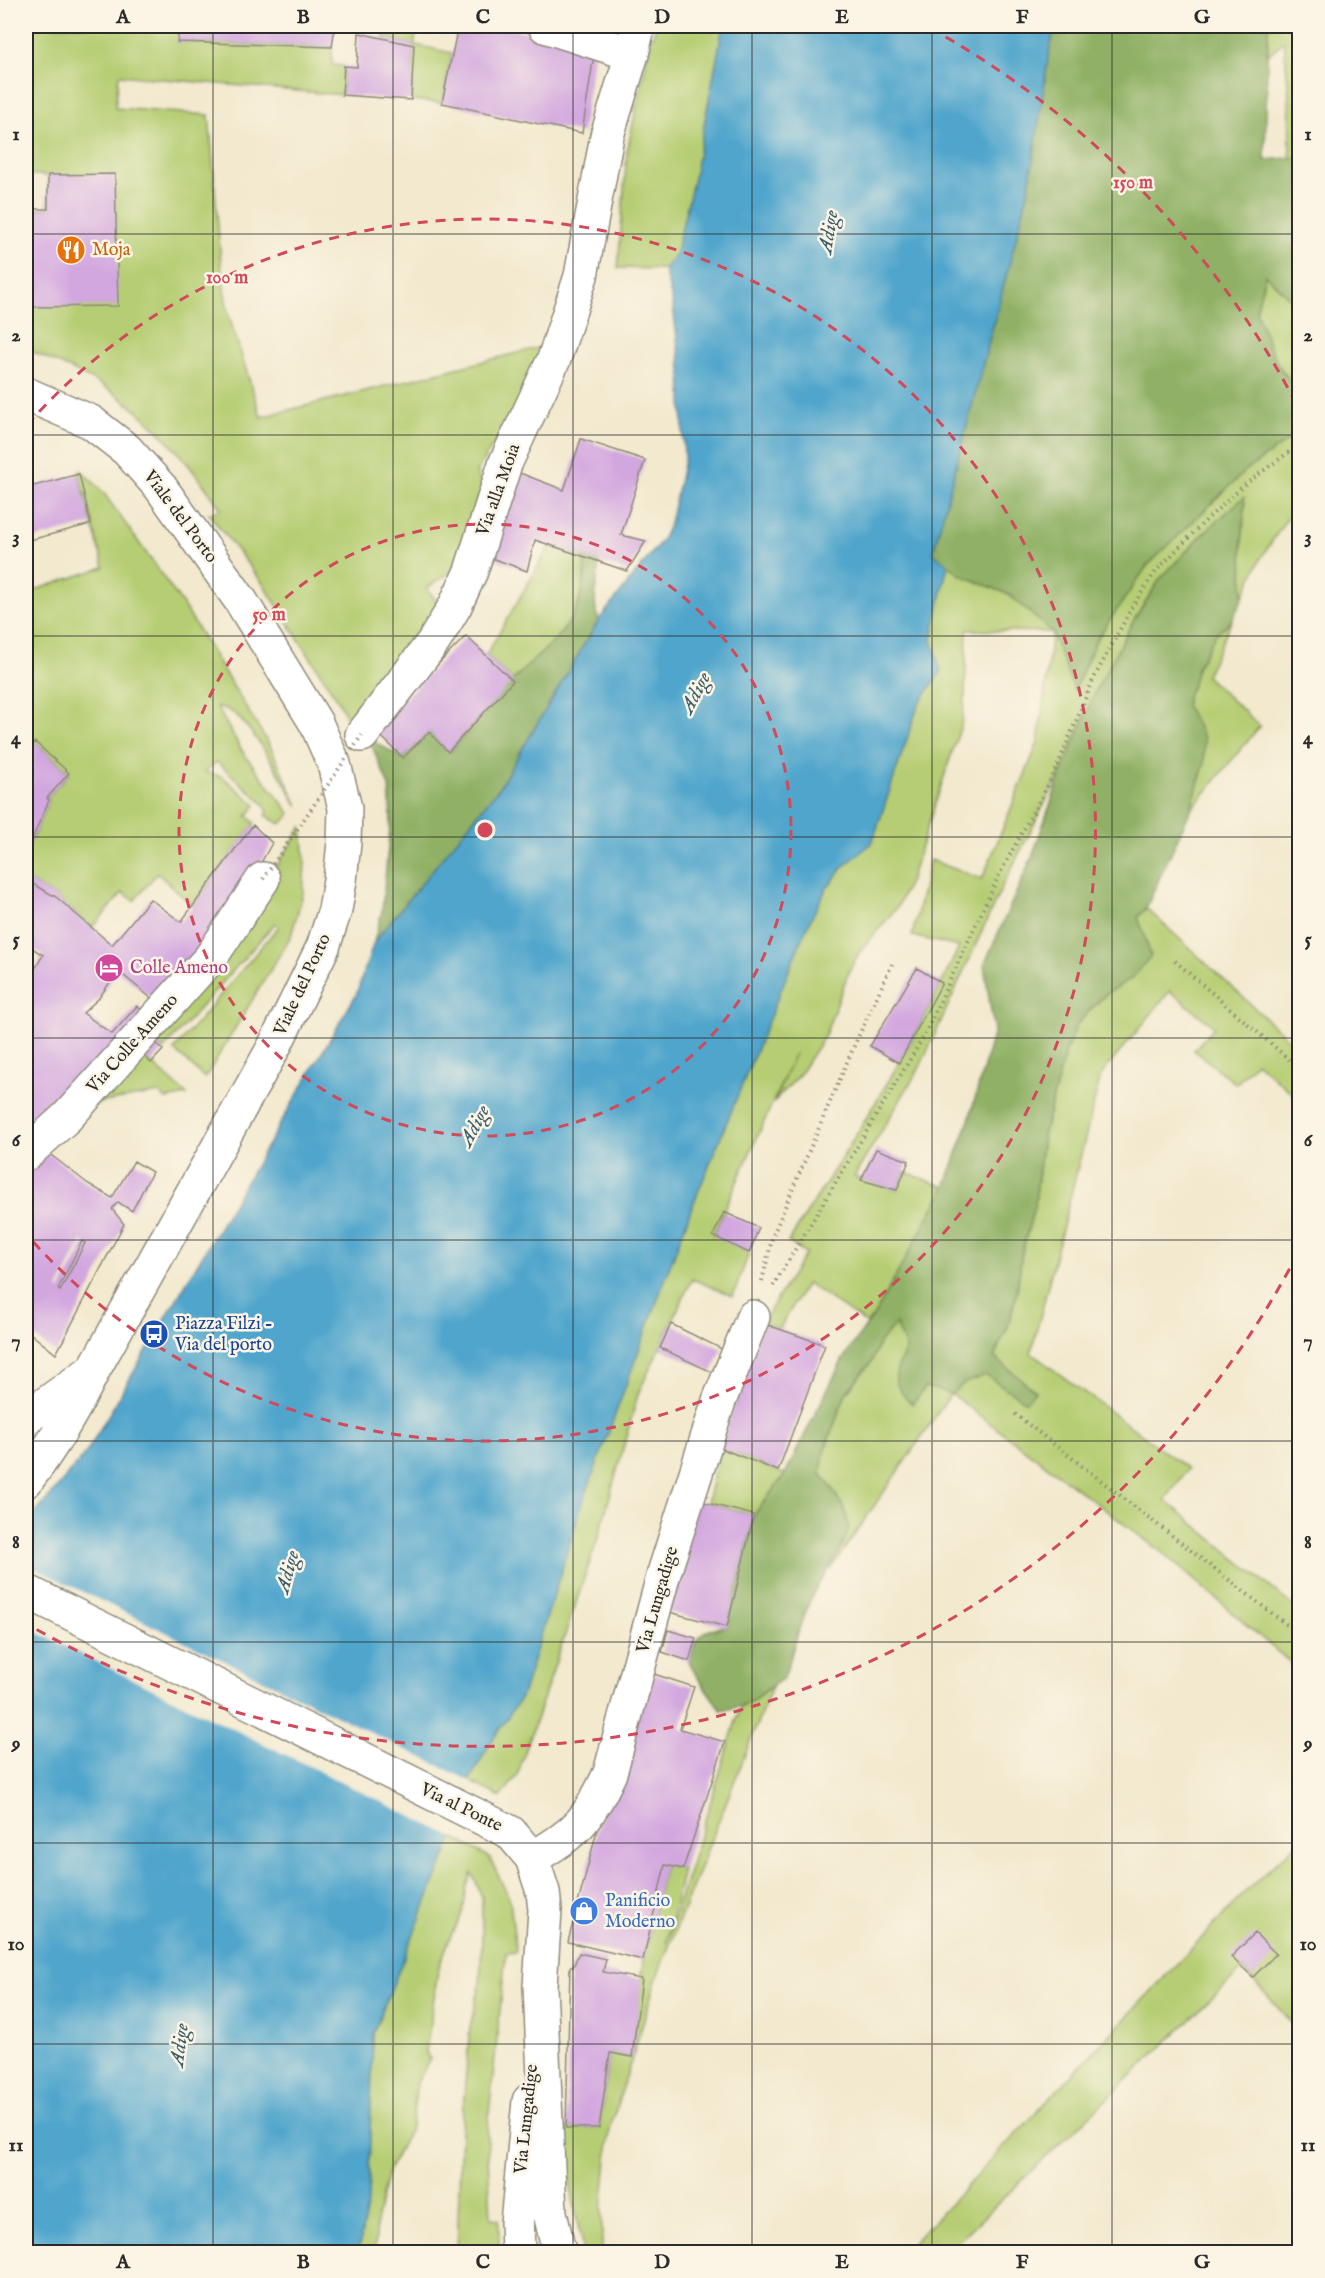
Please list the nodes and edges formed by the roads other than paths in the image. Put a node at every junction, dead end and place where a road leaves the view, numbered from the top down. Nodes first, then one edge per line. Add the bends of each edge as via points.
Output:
1 (545, 26) edge
2 (635, 40) edge
3 (26, 394) edge
4 (362, 735) road end
5 (263, 879) road end
6 (29, 1143) edge
7 (753, 1317) road end
8 (94, 1369) junction
9 (26, 1418) edge
10 (26, 1481) edge
11 (26, 1592) edge
12 (532, 1858) junction
13 (540, 1986) junction
14 (518, 2253) edge
15 (559, 2253) edge

1 - 2 street, Via alla Moia
2 - 4 street, Via alla Moia via 607,136 581,276 554,359 505,464 471,571 434,641
3 - 8 street, Viale del Porto via 91,422 128,450 161,488 241,601 316,723 334,764 345,807 340,880 323,947 274,1047
5 - 6 street, Via Colle Ameno via 211,957 67,1117
7 - 12 street, Via Lungadige via 719,1401 671,1552 610,1773 581,1824
8 - 9 street, Viale del Porto
8 - 10 street, Viale del Porto via 76,1406
11 - 12 street, Via al Ponte via 492,1822 510,1832
12 - 13 street, Via al Ponte via 545,1910
13 - 14 street, Via Lungadige via 517,2223
13 - 15 street, Via al Ponte via 550,2213

